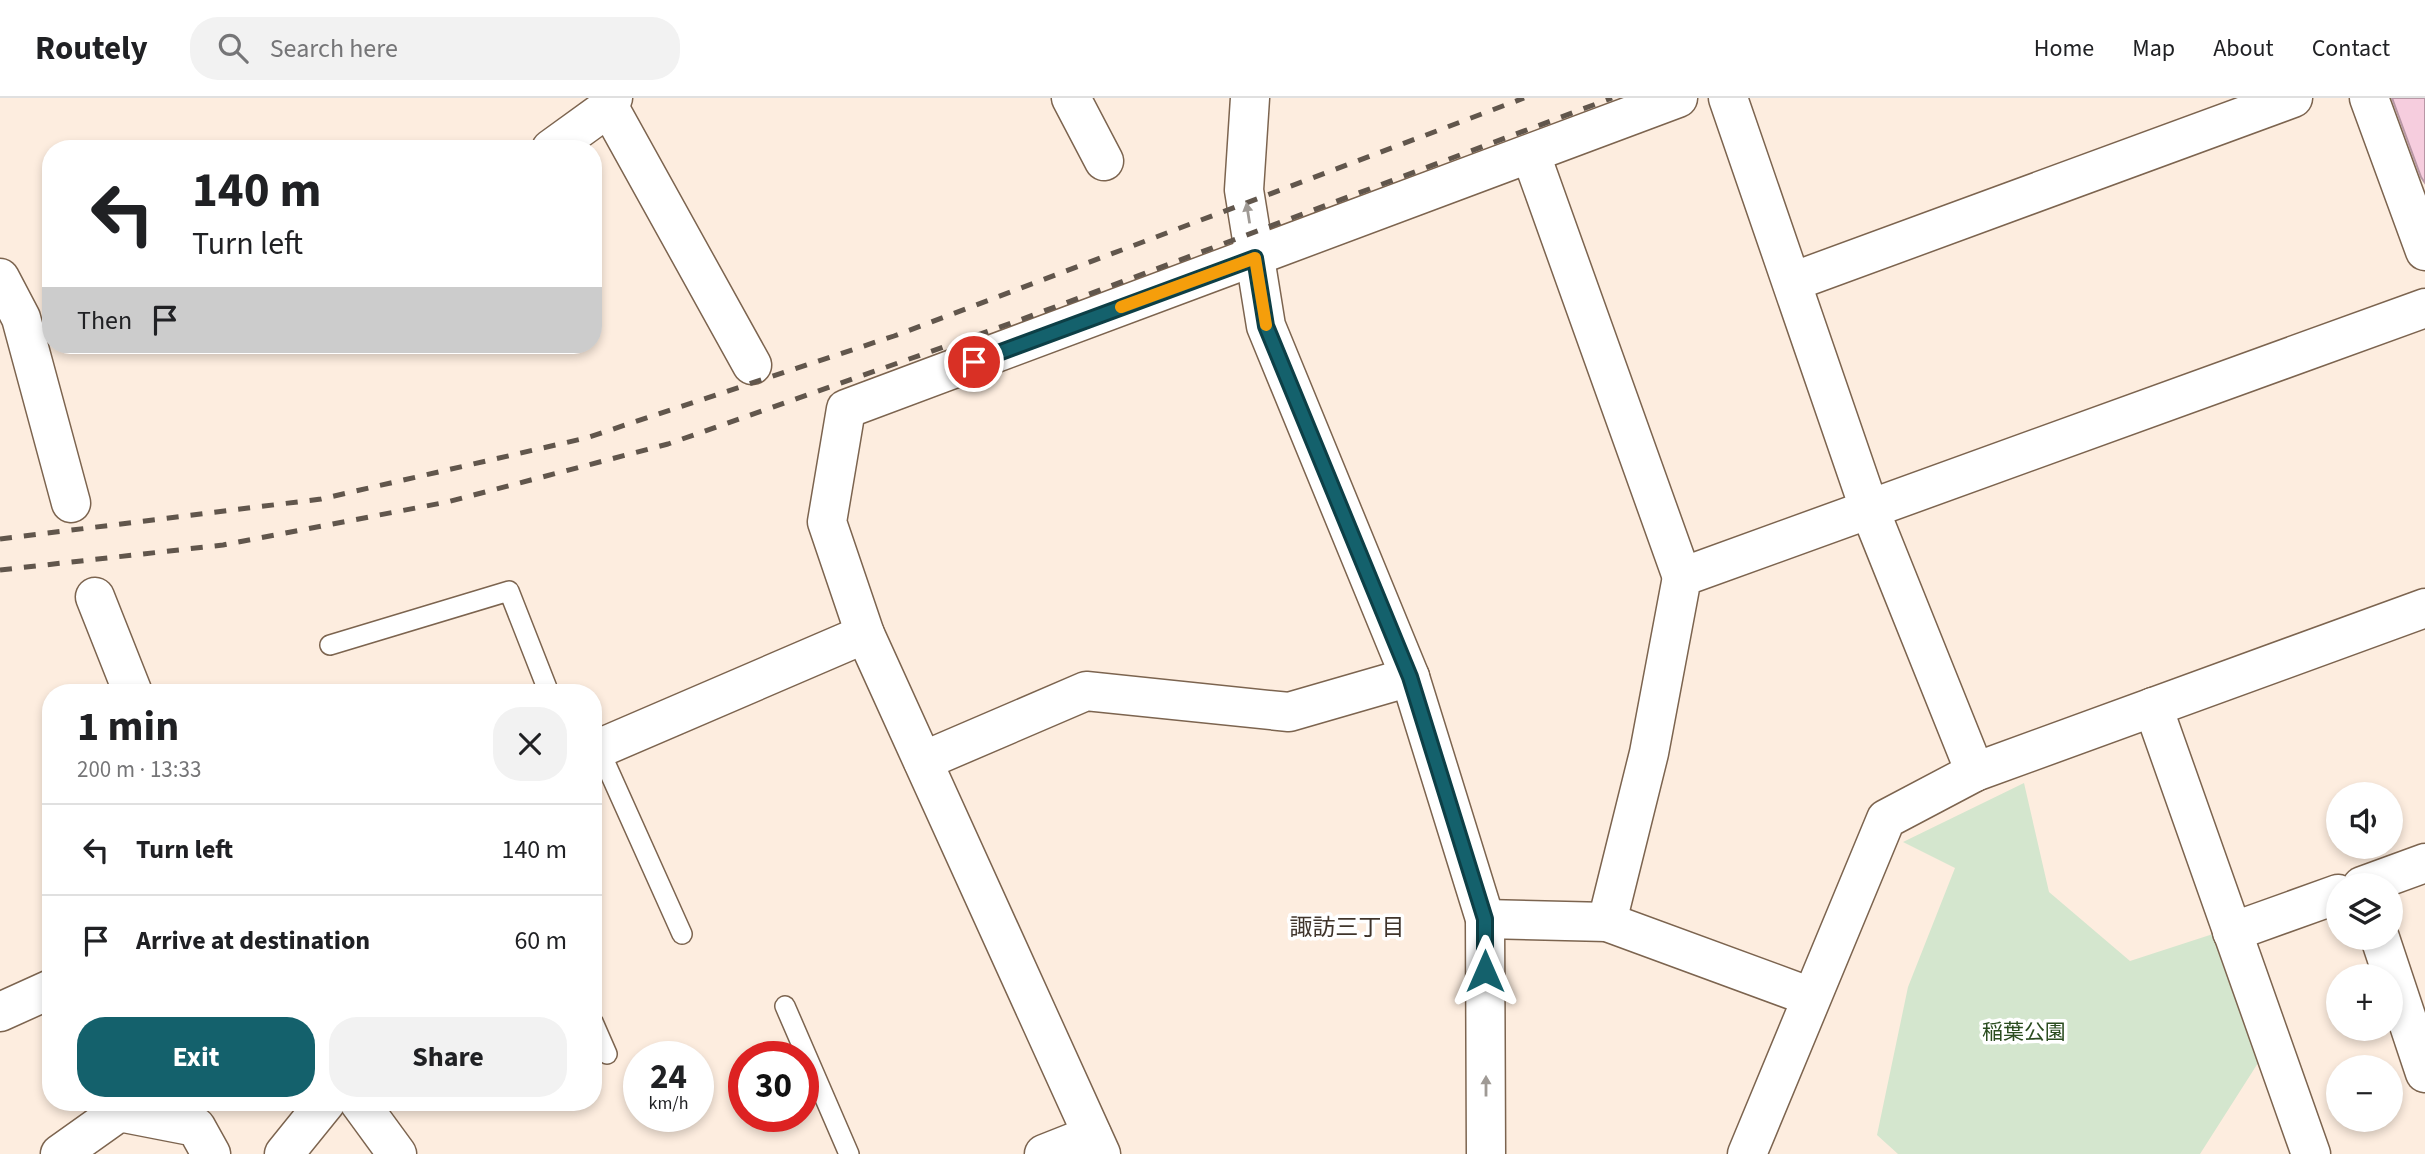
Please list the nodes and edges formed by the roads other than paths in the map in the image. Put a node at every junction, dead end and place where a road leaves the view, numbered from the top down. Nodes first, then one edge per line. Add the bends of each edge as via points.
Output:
1 (1071, 98) edge
2 (1250, 98) edge
3 (1678, 98) edge
4 (1728, 98) edge
5 (2293, 98) edge
6 (2369, 98) edge
7 (611, 103) edge
8 (563, 140) edge
9 (1531, 155) junction
10 (1104, 161) dead end
11 (2425, 251) edge
12 (1255, 258) junction
13 (0, 278) edge
14 (1792, 282) junction
15 (2425, 308) edge
16 (24, 317) edge
17 (752, 365) dead end
18 (71, 503) dead end
19 (1869, 508) junction
20 (1682, 577) junction
21 (95, 597) dead end
22 (2425, 608) edge
23 (865, 634) junction
24 (330, 645) dead end
25 (1410, 677) junction
26 (129, 684) edge
27 (546, 684) edge
28 (2153, 707) junction
29 (602, 747) edge
30 (923, 761) junction
31 (602, 763) edge
32 (1975, 772) junction
33 (2425, 863) edge
34 (2398, 873) edge
35 (2326, 898) edge
36 (1485, 919) junction
37 (1607, 922) junction
38 (2232, 932) junction
39 (682, 934) dead end
40 (2383, 950) edge
41 (42, 993) edge
42 (1811, 997) junction
43 (785, 1006) dead end
44 (0, 1012) edge
45 (602, 1043) edge
46 (607, 1054) dead end
47 (2425, 1073) edge
48 (319, 1111) edge
49 (366, 1111) edge
50 (1096, 1144) edge
51 (60, 1154) edge
52 (211, 1154) edge
53 (284, 1154) edge
54 (397, 1154) edge
55 (849, 1154) edge
56 (1044, 1154) edge
57 (1486, 1154) edge
58 (1748, 1154) edge
59 (2311, 1154) edge

1 - 10 street
12 -> 2 street via 1244,190
3 - 9 street
4 - 14 street
5 - 14 street
6 - 11 street
7 - 8 street
7 - 17 street
9 - 12 street
9 - 20 street
12 - 23 street via 846,409 827,522
12 - 25 street via 1266,326
13 - 16 street
14 - 19 street
15 - 19 street
16 - 18 street
19 - 20 street
19 - 32 street
20 - 37 street via 1649,753
21 - 26 street
22 - 28 street
23 - 29 street
23 - 30 street
24 - 27 lane via 509,590
25 - 30 street via 1289,712 1086,691
25 - 36 street
28 - 32 street
28 - 38 street
30 - 50 street
31 - 39 lane
32 - 42 street via 1886,819
33 - 34 street
35 - 38 street
36 - 37 street
57 -> 36 street
37 - 42 street
38 - 59 street
40 - 47 street
41 - 44 street
42 - 58 street
43 - 55 lane
45 - 46 lane
48 - 53 street
49 - 54 street
50 - 56 street
51 - 52 street via 119,1112 197,1127

